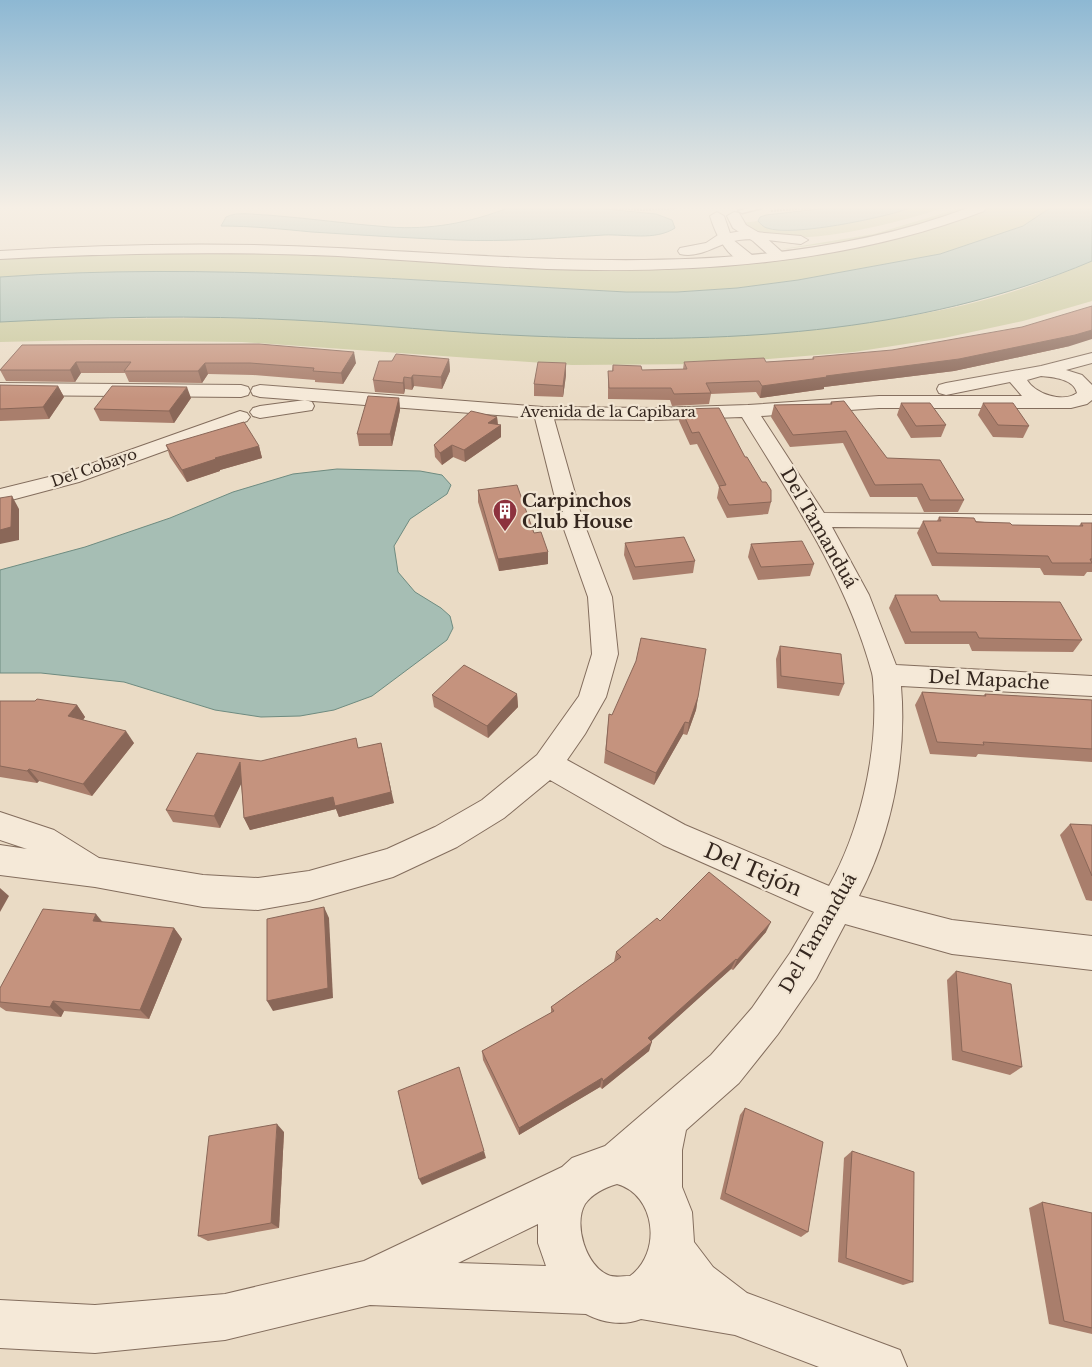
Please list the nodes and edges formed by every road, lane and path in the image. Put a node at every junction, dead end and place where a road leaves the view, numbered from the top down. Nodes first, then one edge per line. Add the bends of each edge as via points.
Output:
1 (1021, 375) junction
2 (1084, 375) edge
3 (0, 389) edge
4 (250, 391) junction
5 (213, 400) junction
6 (366, 400) junction
7 (879, 402) junction
8 (1064, 402) junction
9 (1092, 403) edge
10 (748, 411) junction
11 (260, 412) junction
12 (543, 414) junction
13 (240, 417) junction
14 (186, 435) junction
15 (0, 496) edge
16 (817, 520) junction
17 (1092, 522) edge
18 (886, 675) junction
19 (1092, 686) edge
20 (548, 764) junction
21 (0, 826) edge
22 (0, 860) edge
23 (95, 872) junction
24 (837, 906) junction
25 (1092, 953) edge
26 (667, 1120) junction
27 (617, 1163) junction
28 (573, 1184) junction
29 (660, 1191) junction
30 (672, 1250) junction
31 (368, 1283) junction
32 (589, 1291) junction
33 (641, 1296) junction
34 (734, 1312) junction
35 (0, 1324) edge
36 (883, 1367) edge

1 - 2 street, Avenida de la Capibara via 1041,371
1 - 7 street, Avenida de la Capibara
1 - 8 street via 1018,380 1025,390 1044,399
2 - 8 street, Avenida de la Capibara via 1087,395 1078,401
3 - 5 street, Avenida de la Capibara
4 - 5 street, Avenida de la Capibara
4 - 6 street, Avenida de la Capibara
4 - 11 street via 269,396 269,404
5 - 13 street, Avenida de la Capibara via 220,413
5 - 14 street, Del Cobayo via 204,421
6 - 11 street, Avenida de la Capibara
6 - 12 street, Avenida de la Capibara
7 - 8 street, Avenida de la Capibara
7 - 10 street, Avenida de la Capibara
8 - 9 street
10 - 12 street, Avenida de la Capibara
10 - 16 street, Del Tamanduá
11 - 13 street, Avenida de la Capibara
12 - 20 street via 572,518 600,597 605,654 592,697
13 - 14 street, Del Cobayo
14 - 15 street, Del Cobayo via 72,478
16 - 17 street
16 - 18 street, Del Tamanduá via 857,595
18 - 19 street, Del Mapache
18 - 24 street, Del Tamanduá via 889,715 879,790 854,873
20 - 23 street via 493,809 446,837 393,862 309,886 258,894 203,891
20 - 24 street, Del Tejón via 674,836
21 - 23 street via 43,840
22 - 23 street
24 - 25 street, Del Tejón via 952,937
24 - 26 street, Del Tamanduá via 804,966 765,1021 725,1069
26 - 27 street, Del Tamanduá
26 - 29 street via 661,1150
27 - 28 street via 585,1171
27 - 29 street via 633,1167
28 - 31 street
28 - 32 street via 559,1218 559,1239 564,1259
29 - 30 street via 669,1209 673,1229
30 - 33 street via 667,1269 656,1285
30 - 34 street via 697,1283
31 - 32 street
31 - 35 street via 225,1317 95,1329
32 - 33 street via 606,1299 624,1301
33 - 34 street
34 - 36 street

